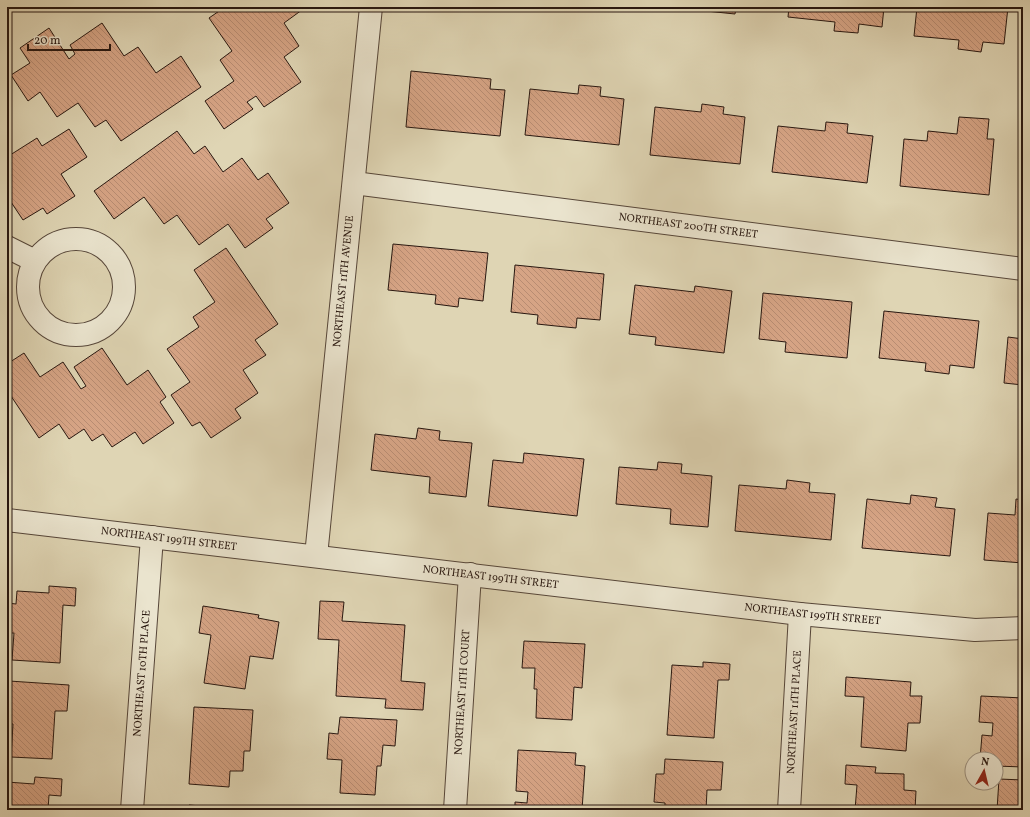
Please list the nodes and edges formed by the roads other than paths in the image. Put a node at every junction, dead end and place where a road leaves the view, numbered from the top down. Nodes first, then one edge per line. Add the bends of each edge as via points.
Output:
1 (371, 7) edge
2 (354, 183) junction
3 (7, 247) edge
4 (35, 261) junction
5 (1023, 269) edge
6 (7, 520) edge
7 (152, 537) junction
8 (316, 556) junction
9 (470, 574) junction
10 (800, 614) junction
11 (1023, 628) edge
12 (975, 630) junction
13 (1023, 642) edge
14 (132, 810) edge
15 (455, 810) edge
16 (789, 810) edge

1 - 2 street, NORTHEAST 11TH AVENUE
2 - 5 street, NORTHEAST 200TH STREET
2 - 8 street, NORTHEAST 11TH AVENUE
3 - 4 street
4 - 4 street via 29,275 28,292 32,307 41,320 54,330 68,335 84,335 100,329 112,319 120,306 124,291 123,275 116,261 105,249 91,242 76,239 60,242 46,250
6 - 7 street, NORTHEAST 199TH STREET
7 - 8 street, NORTHEAST 199TH STREET
7 - 14 street, NORTHEAST 10TH PLACE
8 - 9 street, NORTHEAST 199TH STREET
9 - 10 street, NORTHEAST 199TH STREET
9 - 15 street, NORTHEAST 11TH COURT
10 - 12 street, NORTHEAST 199TH STREET
10 - 16 street, NORTHEAST 11TH PLACE
11 - 12 street, NORTHEAST 199TH STREET
12 - 13 street, NORTHEAST 199TH STREET

